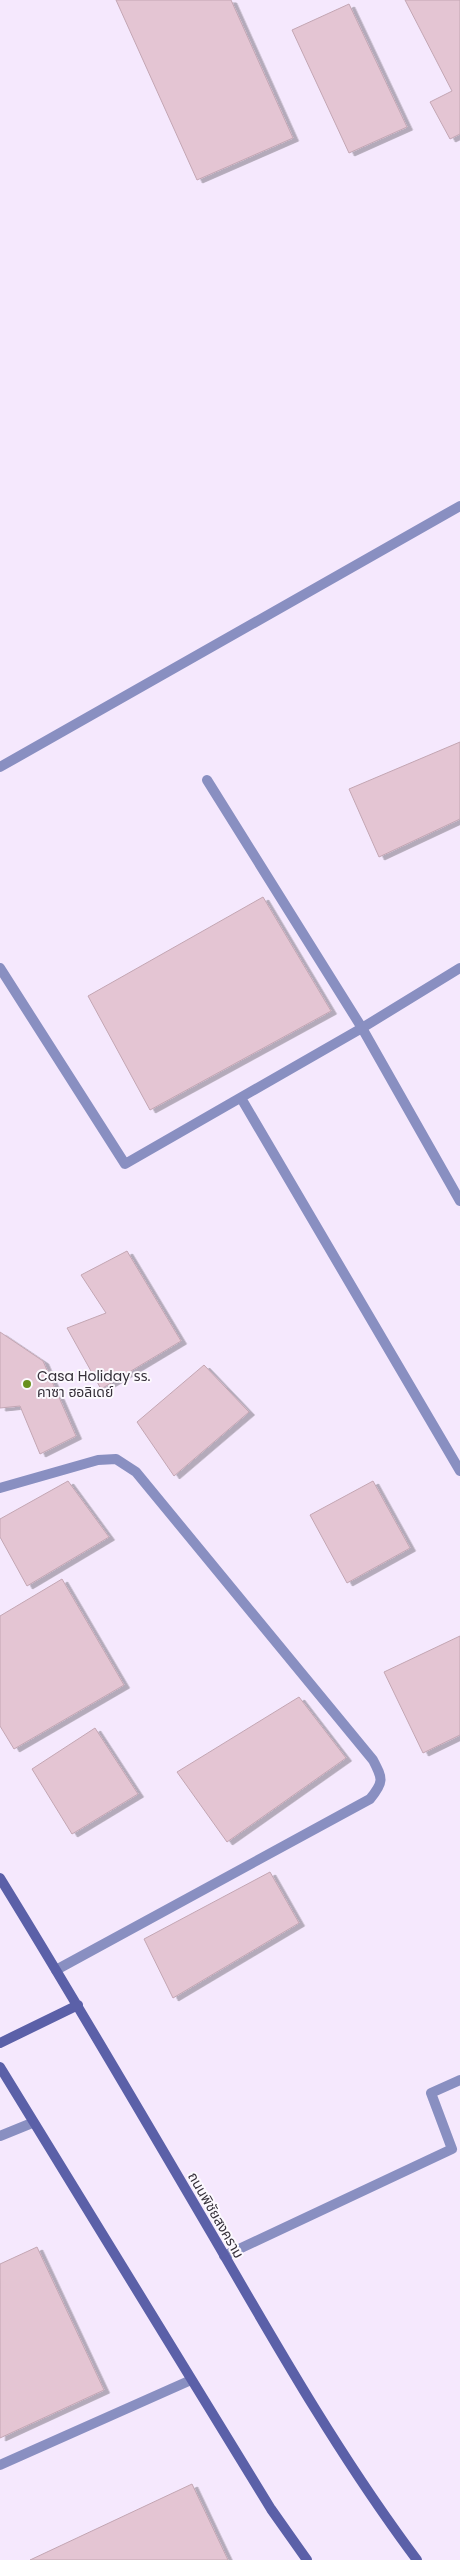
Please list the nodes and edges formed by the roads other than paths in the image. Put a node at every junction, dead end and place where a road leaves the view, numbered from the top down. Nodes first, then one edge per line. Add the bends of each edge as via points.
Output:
1 (460, 506) edge
2 (0, 767) edge
3 (207, 780) dead end
4 (0, 968) edge
5 (460, 968) edge
6 (362, 1028) junction
7 (241, 1098) junction
8 (460, 1201) edge
9 (460, 1471) edge
10 (0, 1488) edge
11 (0, 1878) edge
12 (56, 1970) junction
13 (78, 2005) junction
14 (0, 2043) edge
15 (0, 2067) edge
16 (460, 2080) edge
17 (32, 2123) junction
18 (0, 2136) edge
19 (224, 2256) junction
20 (191, 2380) junction
21 (0, 2465) edge
22 (307, 2560) edge
23 (418, 2560) edge

1 - 2 street
3 - 6 street
4 - 7 street via 125,1164
5 - 6 street
6 - 7 street
6 - 8 street
7 - 9 street
10 - 12 street via 98,1460 116,1459 136,1472 367,1752 382,1777 380,1787 370,1799
11 - 12 main road, ถนนพิชัยสงคราม
12 - 13 main road, ถนนพิชัยสงคราม
13 - 14 main road
13 - 19 main road, ถนนพิชัยสงคราม
15 - 17 main road
16 - 19 street via 431,2093 452,2149
17 - 18 street
17 - 20 main road
19 - 23 main road, ถนนพิชัยสงคราม via 374,2501
20 - 21 street
20 - 22 main road via 271,2509

